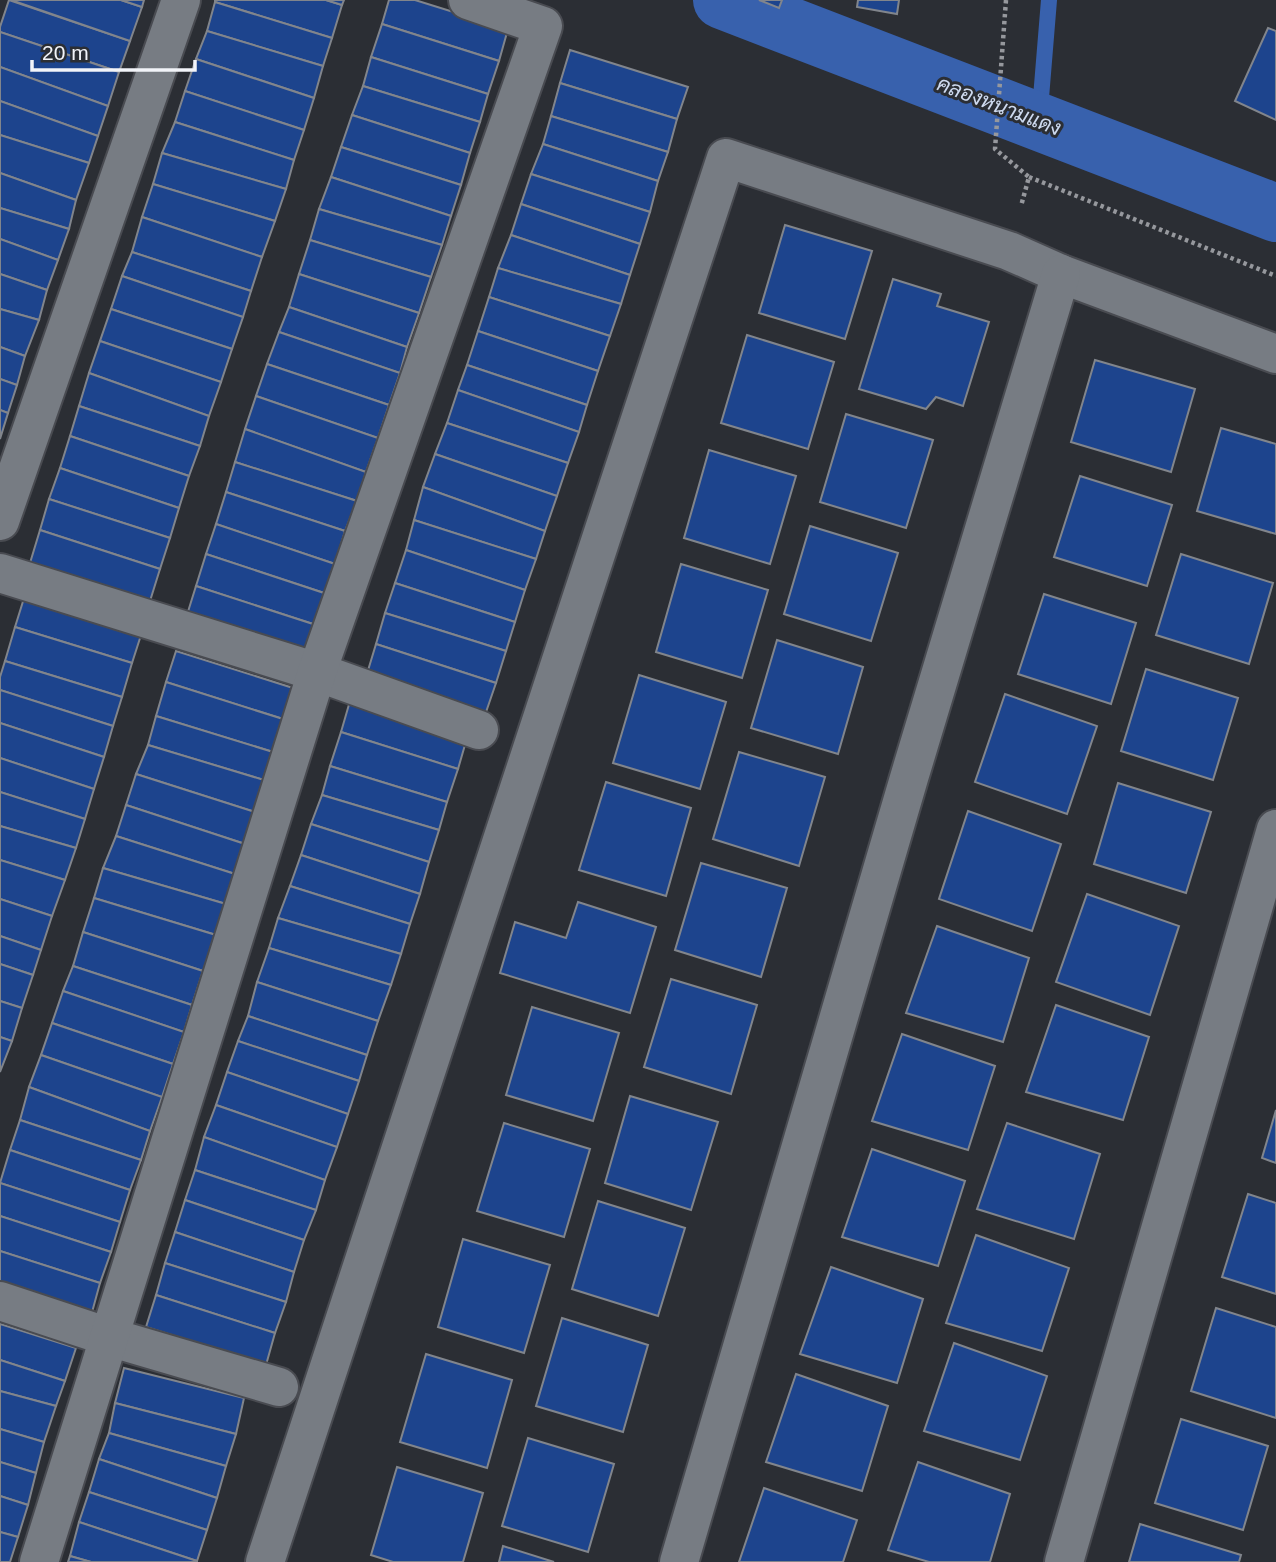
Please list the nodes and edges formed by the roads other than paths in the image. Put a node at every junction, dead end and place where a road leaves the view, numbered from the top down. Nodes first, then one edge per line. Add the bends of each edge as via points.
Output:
1 (181, 0) edge
2 (468, 0) edge
3 (1061, 274) junction
4 (1276, 354) edge
5 (0, 521) edge
6 (0, 573) edge
7 (317, 672) junction
8 (479, 730) dead end
9 (1276, 829) edge
10 (0, 1301) edge
11 (109, 1337) junction
12 (279, 1387) dead end
13 (39, 1562) edge
14 (265, 1562) edge
15 (679, 1562) edge
16 (1064, 1562) edge

1 - 5 street
2 - 7 street via 543,26
3 - 4 street
3 - 14 street via 1009,251 726,158
3 - 15 street
6 - 7 street
7 - 8 street
7 - 11 street
9 - 16 street
10 - 11 street
11 - 12 street
11 - 13 street

